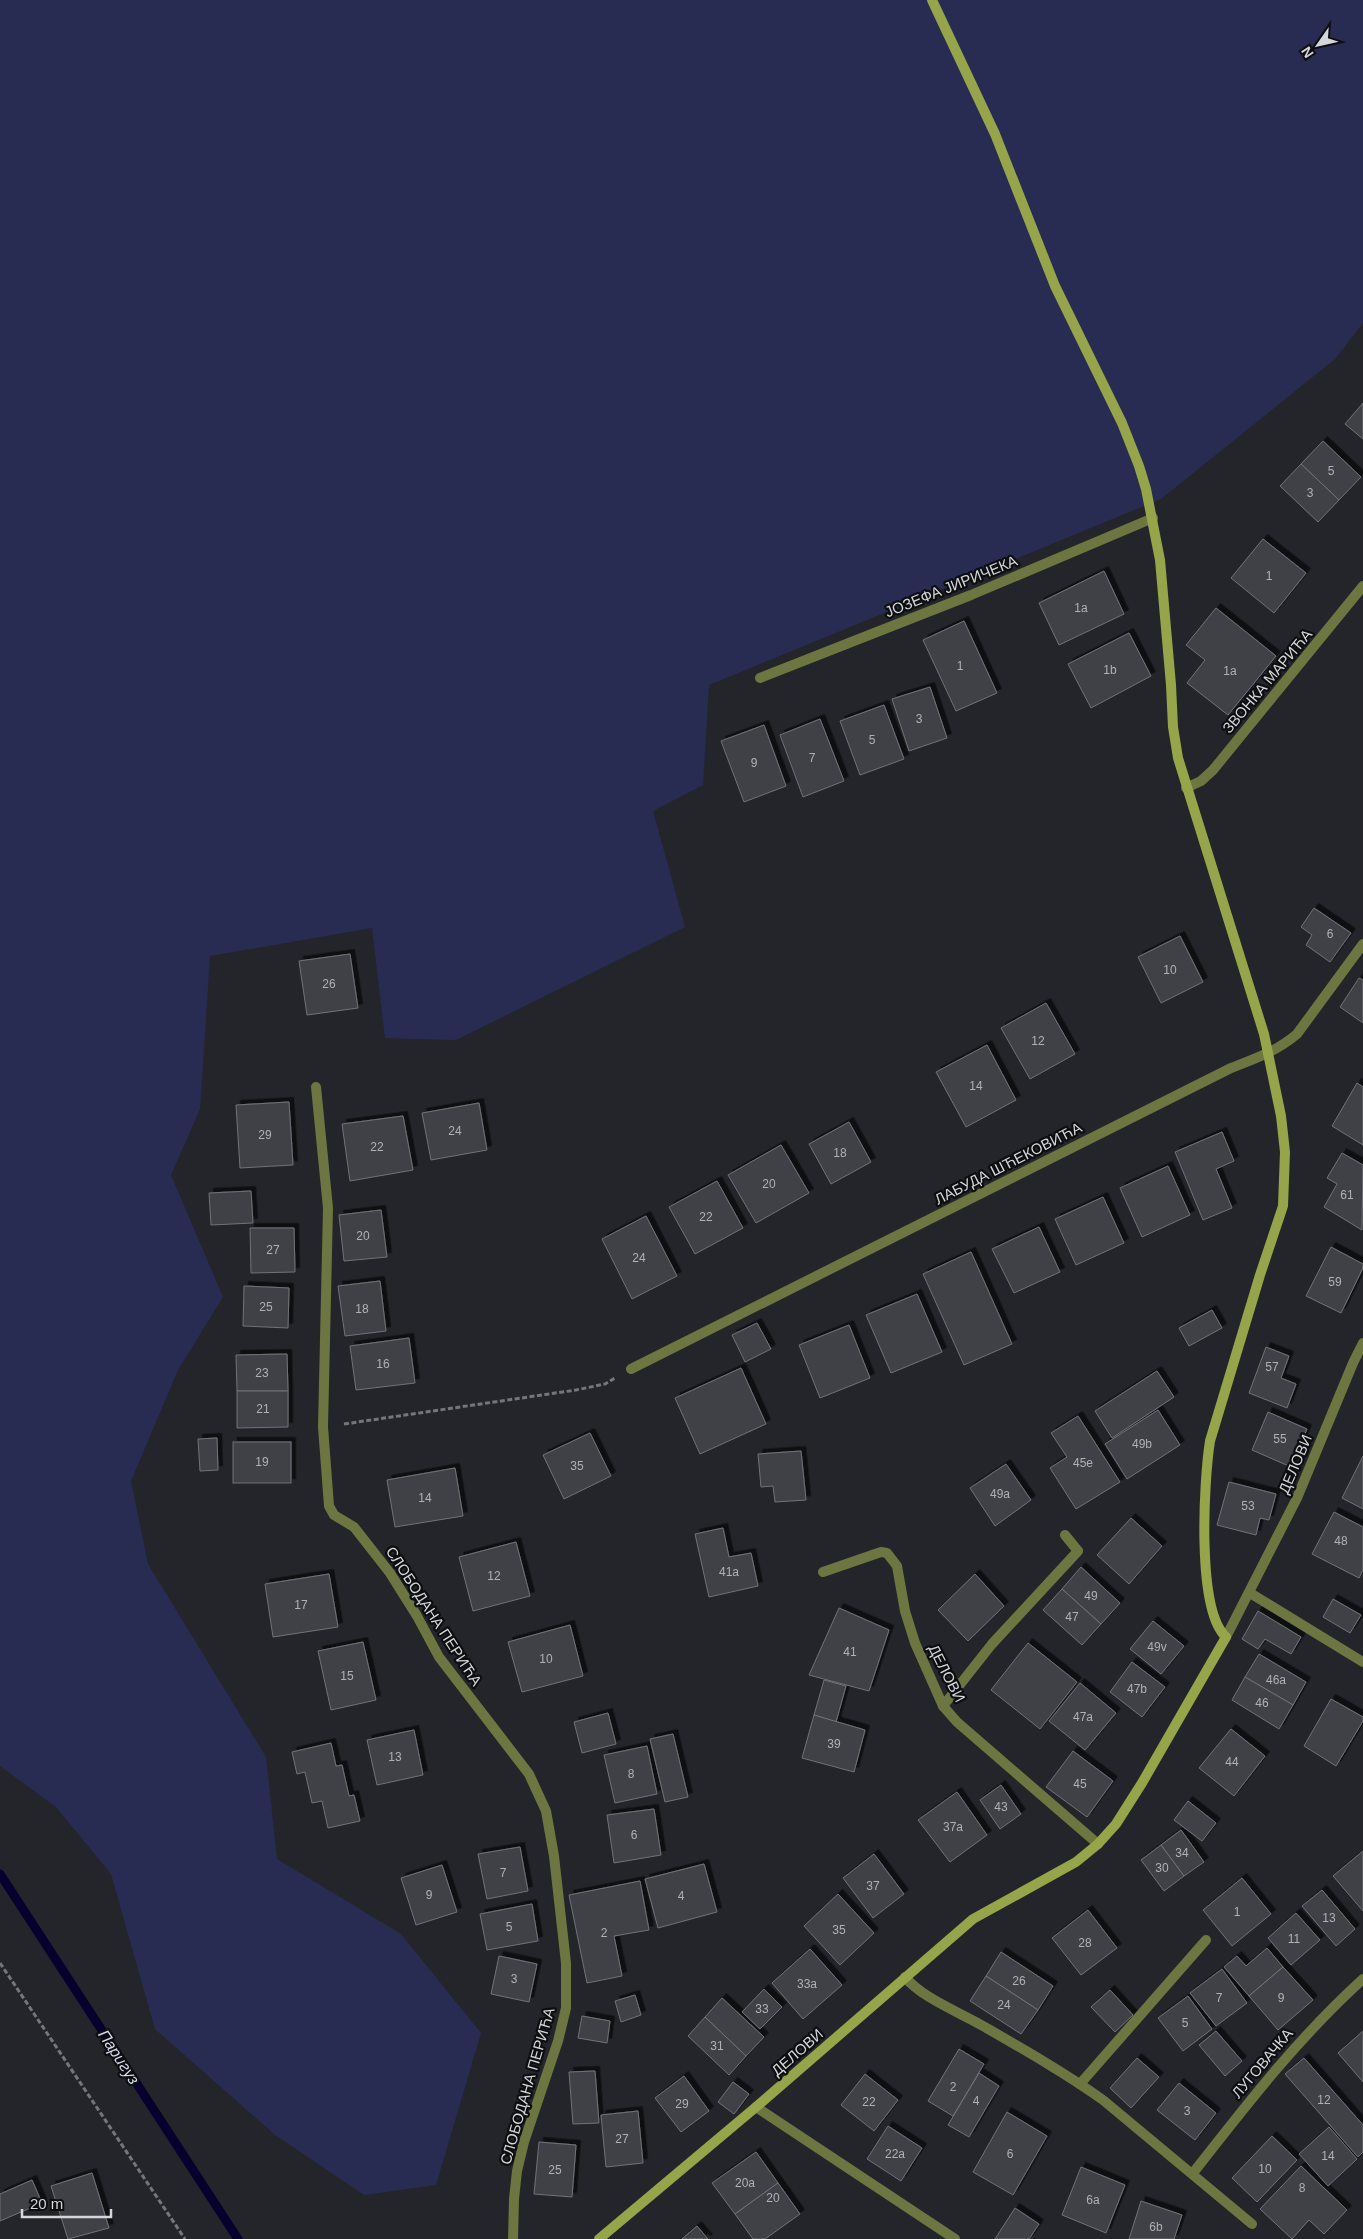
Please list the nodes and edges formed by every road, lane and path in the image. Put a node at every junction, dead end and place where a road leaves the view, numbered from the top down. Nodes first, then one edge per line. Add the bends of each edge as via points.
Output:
1 (932, 0) edge
2 (1153, 518) junction
3 (1363, 586) edge
4 (760, 678) dead end
5 (1186, 788) junction
6 (1363, 944) edge
7 (1269, 1054) junction
8 (316, 1087) dead end
9 (1363, 1343) edge
10 (631, 1369) joint
11 (323, 1428) junction
12 (1065, 1535) dead end
13 (822, 1572) dead end
14 (1250, 1593) junction
15 (1226, 1637) junction
16 (1363, 1662) edge
17 (943, 1706) junction
18 (1098, 1844) junction
19 (1206, 1940) dead end
20 (0, 1963) edge
21 (905, 1977) junction
22 (1363, 1979) edge
23 (1080, 2084) junction
24 (756, 2107) junction
25 (1193, 2173) junction
26 (1252, 2224) dead end
27 (184, 2239) edge
28 (513, 2239) edge
29 (599, 2239) edge
30 (955, 2239) edge

1 - 2 street via 995,134 1055,286 1122,423 1139,466
2 - 4 street, ЈОЗЕФА ЈИРИЧЕКА via 971,595
2 - 5 street via 1162,579 1172,727
3 - 5 street, ЗВОНКА МАРИЋА via 1213,770
5 - 7 street via 1224,900
6 - 7 street, ЛАБУДА ШЋЕКОВИЋА via 1297,1034
7 - 10 street, ЛАБУДА ШЋЕКОВИЋА via 1231,1068
7 - 15 street via 1285,1152 1283,1206 1213,1431 1207,1463 1205,1552 1208,1592 1216,1623
8 - 11 street, СЛОБОДАНА ПЕРИЋА via 328,1208
9 - 14 street, ДЕЛОВИ via 1297,1498
10 - 11 path via 605,1384 576,1390
11 - 28 street, СЛОБОДАНА ПЕРИЋА via 330,1511 354,1527 386,1566 440,1656 529,1774 546,1811 566,1963 566,2008 517,2172
12 - 17 street via 1078,1551 992,1644
13 - 17 street, ДЕЛОВИ via 881,1552 892,1557 897,1566 910,1629
14 - 15 street, ДЕЛОВИ
14 - 16 street
15 - 18 street, ДЕЛОВИ via 1142,1783 1116,1824
17 - 18 street, ДЕЛОВИ via 957,1722
18 - 21 street, ДЕЛОВИ via 1076,1862 973,1919
19 - 23 street
20 - 27 path
21 - 23 street via 920,1990
21 - 24 street, ДЕЛОВИ
22 - 25 street, ЛУГОВАЧКА via 1311,2028 1273,2071
23 - 25 street
24 - 29 street, ДЕЛОВИ
24 - 30 street
25 - 26 street

